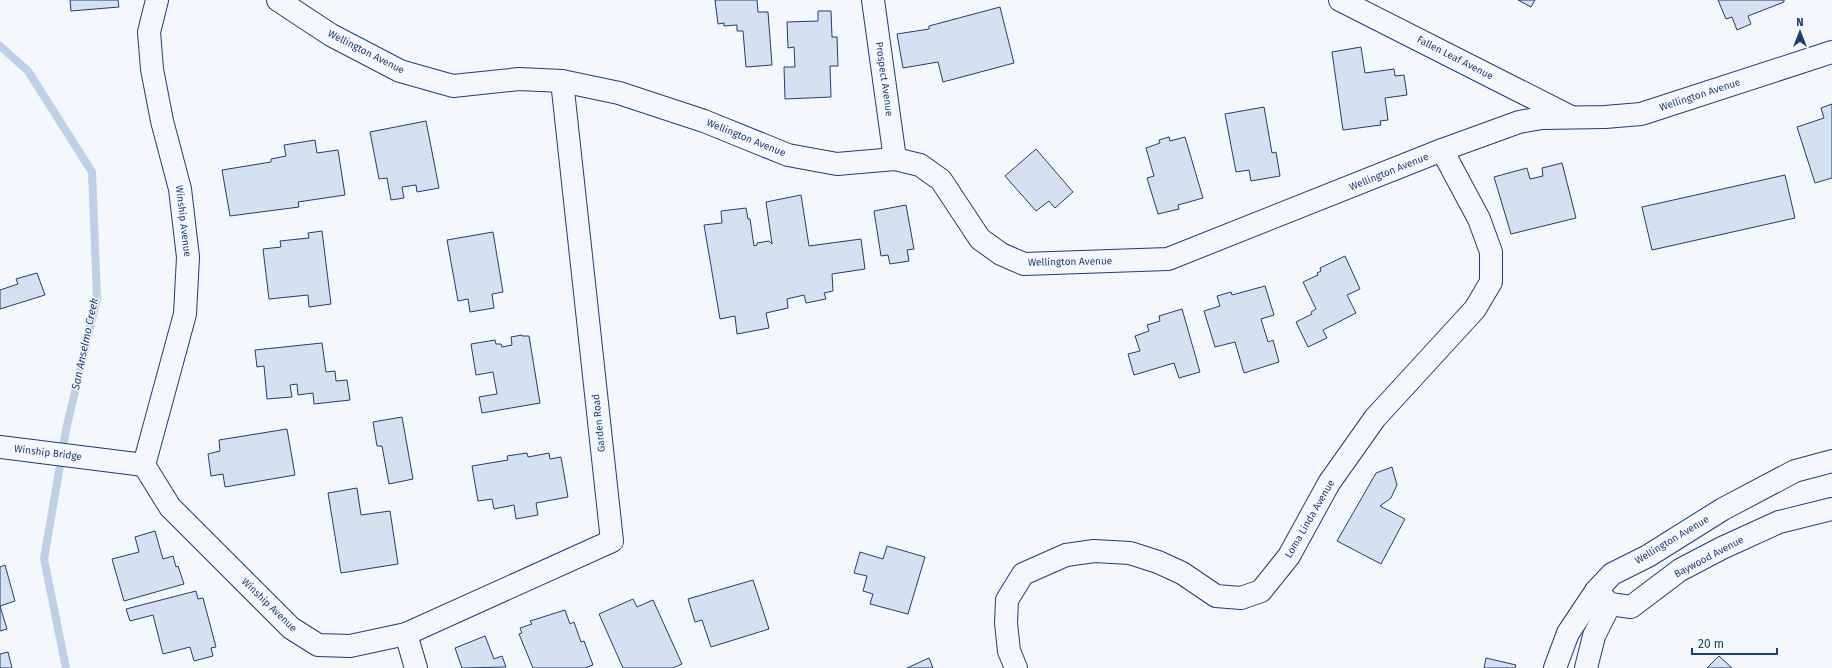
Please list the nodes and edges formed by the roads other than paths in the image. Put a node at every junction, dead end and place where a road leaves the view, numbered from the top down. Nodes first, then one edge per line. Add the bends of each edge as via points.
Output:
1 (157, 0) edge
2 (278, 0) edge
3 (873, 0) edge
4 (1340, 0) edge
5 (1832, 52) edge
6 (562, 81) junction
7 (1570, 117) junction
8 (1442, 150) junction
9 (895, 159) junction
10 (0, 447) edge
11 (1832, 461) edge
12 (144, 465) junction
13 (1832, 509) edge
14 (1603, 598) junction
15 (406, 634) junction
16 (416, 668) edge
17 (1016, 668) edge
18 (1555, 668) edge
19 (1586, 668) edge

1 - 12 street, Winship Avenue via 149,32 152,68 162,121 180,189 188,257 185,314
2 - 6 street, Wellington Avenue via 331,35 400,71 453,86 519,79
3 - 9 street, Prospect Avenue
4 - 7 street, Fallen Leaf Avenue
5 - 7 street, Wellington Avenue via 1641,114
6 - 9 street, Wellington Avenue via 619,93 704,121 788,155 837,164
6 - 15 street, Garden Road via 612,540
7 - 8 street, Wellington Avenue via 1519,122
8 - 9 street, Wellington Avenue via 1168,259 1024,264 1001,254 980,239 941,180 920,165
8 - 17 street, Loma Linda Avenue via 1479,219 1491,252 1491,282 1475,309 1375,418 1329,483 1289,556 1261,591 1241,598 1216,596 1182,573 1130,553 1094,551 1066,555 1023,574 1007,600 1009,652
10 - 12 street, Winship Bridge
11 - 14 street, Wellington Avenue via 1795,471 1612,574
12 - 15 street, Winship Avenue via 170,507 291,628 318,645 350,646
13 - 14 street, Baywood Avenue via 1779,522 1722,548 1680,570 1631,607
14 - 18 street, Wellington Avenue via 1568,633
14 - 19 street
15 - 16 street

